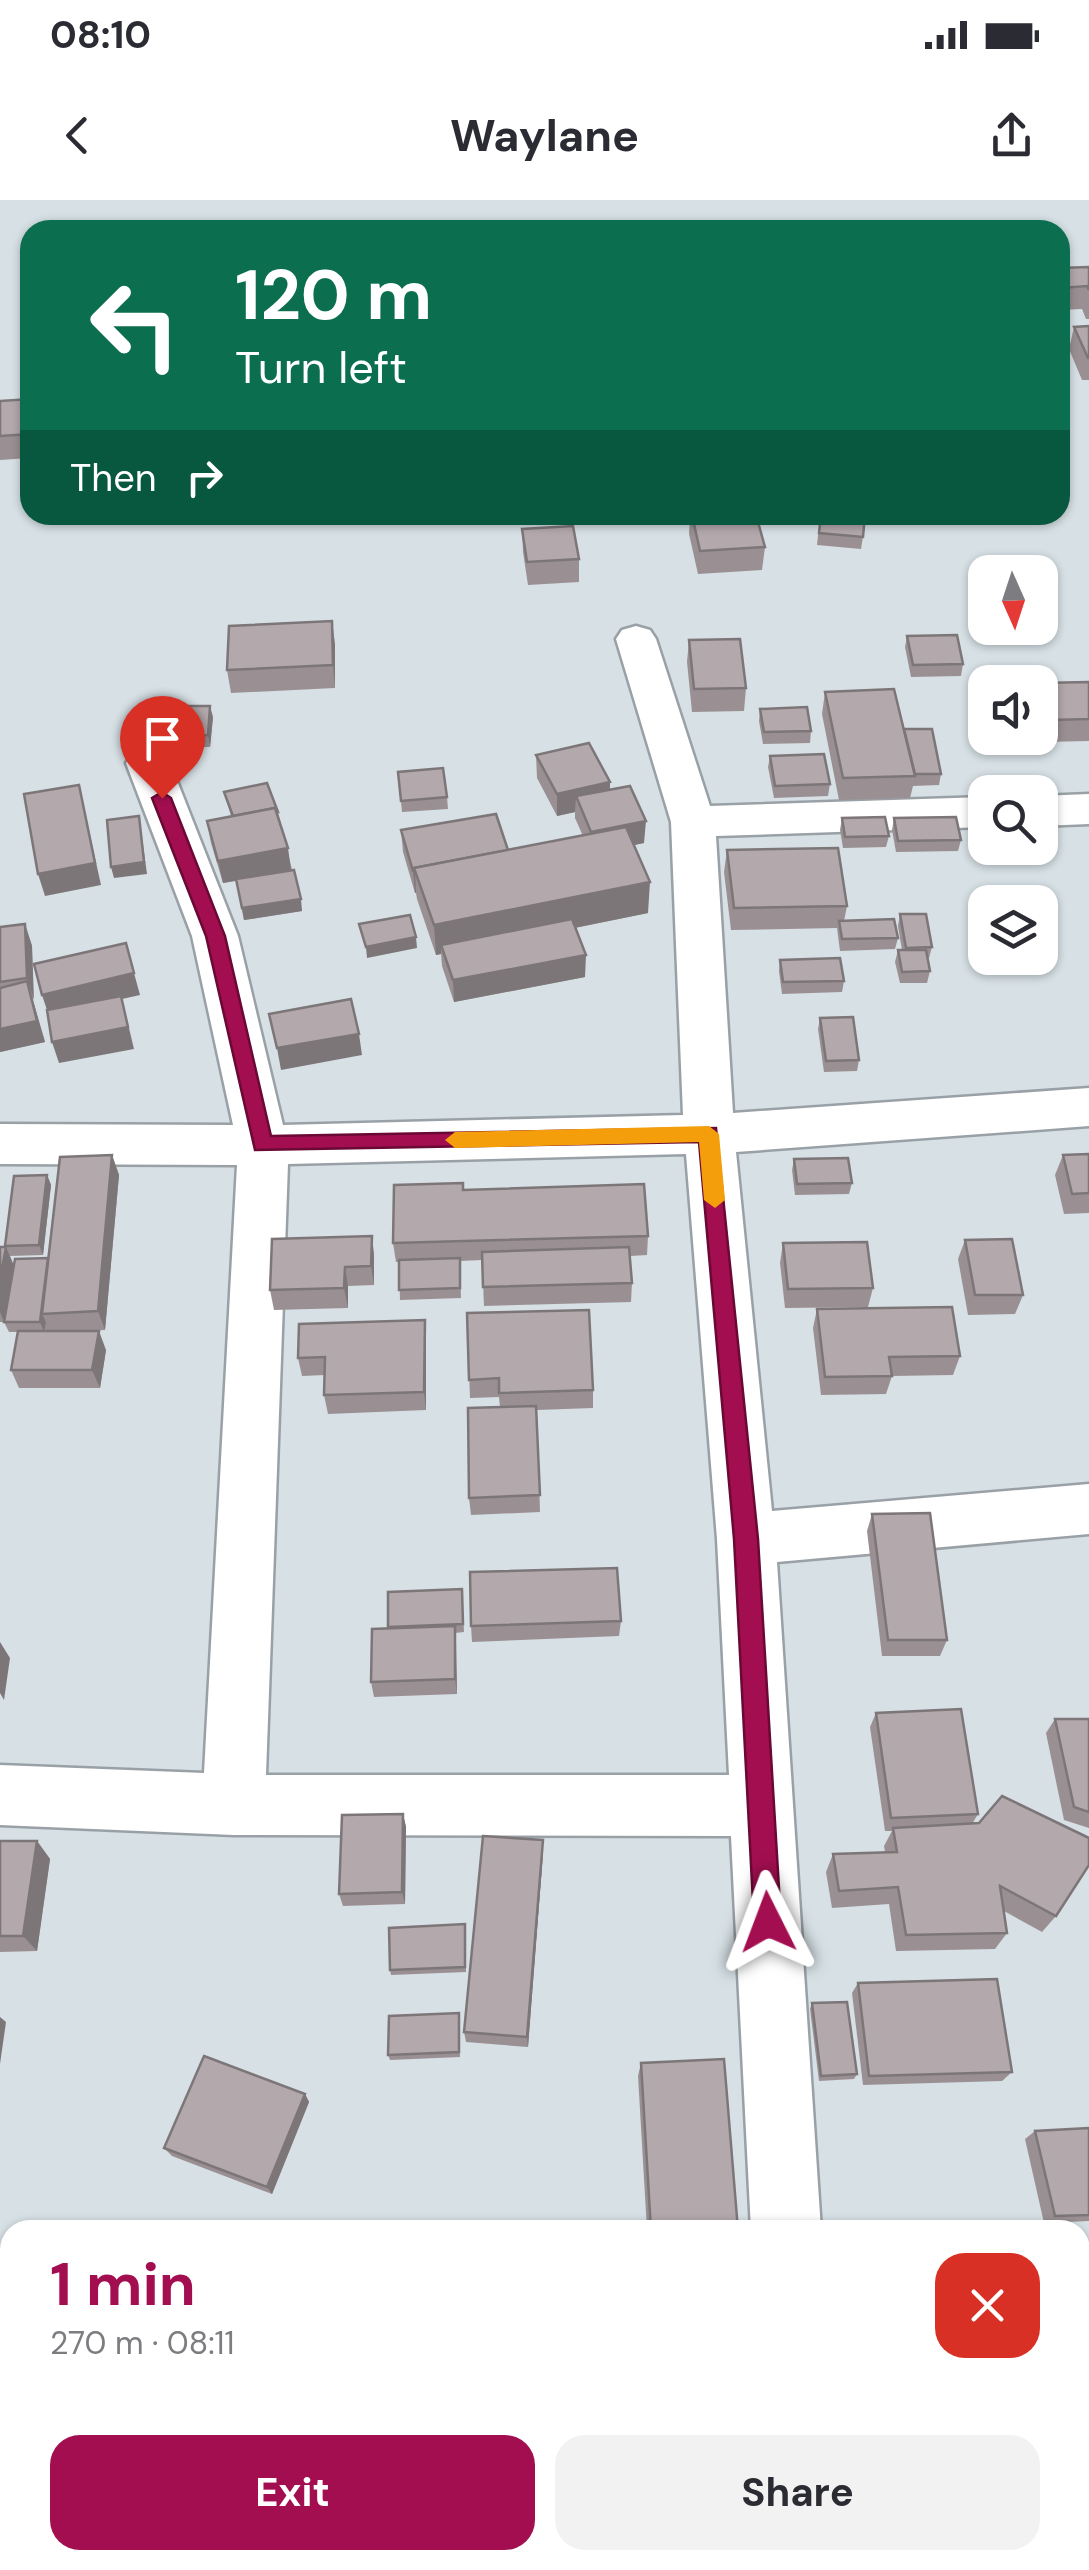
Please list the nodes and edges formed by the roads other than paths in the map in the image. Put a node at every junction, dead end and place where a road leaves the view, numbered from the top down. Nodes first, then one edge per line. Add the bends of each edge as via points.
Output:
1 (636, 639) dead end
2 (148, 763) dead end
3 (1089, 809) edge
4 (1058, 810) edge
5 (968, 813) edge
6 (693, 822) junction
7 (1089, 1107) edge
8 (709, 1134) junction
9 (0, 1144) edge
10 (262, 1145) junction
11 (1089, 1509) edge
12 (746, 1539) junction
13 (0, 1795) edge
14 (234, 1804) junction
15 (760, 1806) junction
16 (785, 2220) edge

1 - 6 street
2 - 10 street via 216,936
3 - 4 street
5 - 6 street
6 - 8 street
7 - 8 street
8 - 10 street
8 - 12 street
9 - 10 street
10 - 14 street
11 - 12 street
12 - 15 street
13 - 14 street
14 - 15 street
15 - 16 street

